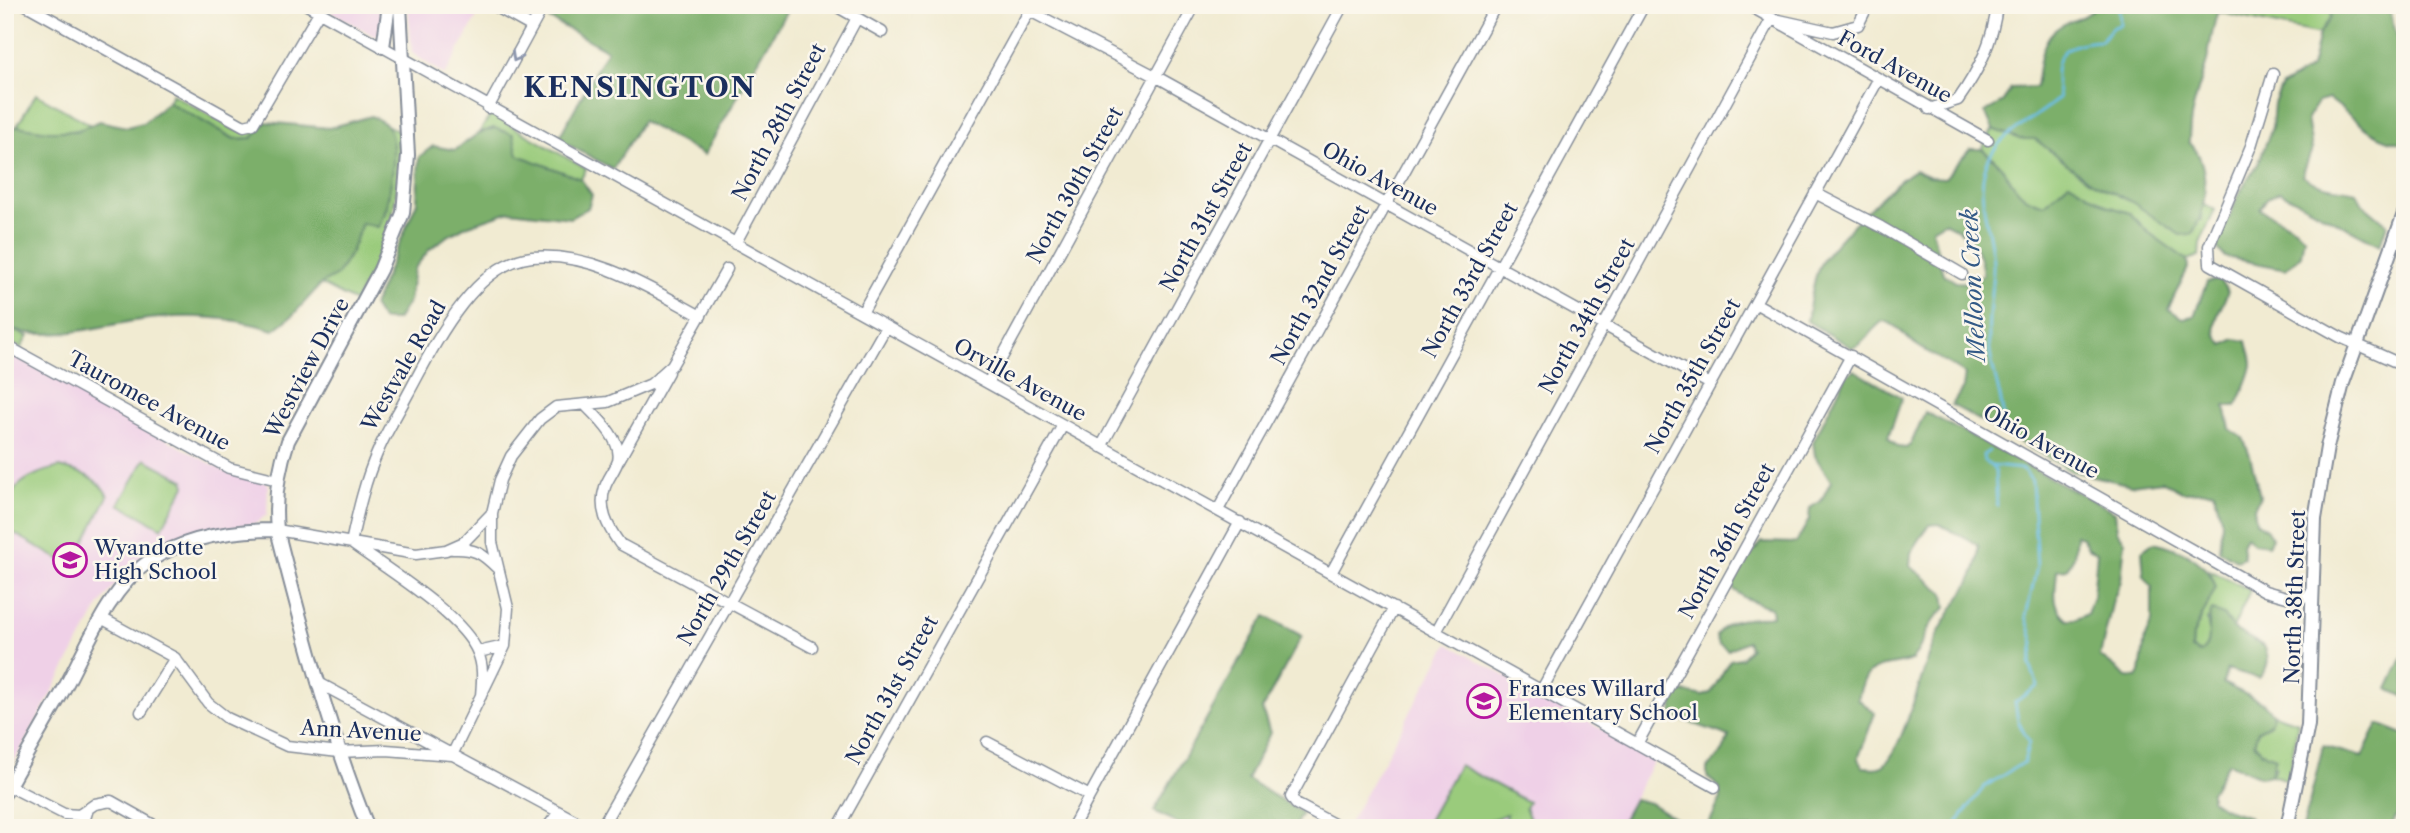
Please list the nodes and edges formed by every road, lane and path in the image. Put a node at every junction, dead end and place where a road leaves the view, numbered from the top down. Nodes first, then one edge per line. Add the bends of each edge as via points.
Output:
1 (26, 5) edge
2 (307, 5) edge
3 (389, 5) edge
4 (400, 5) edge
5 (494, 5) edge
6 (544, 5) edge
7 (834, 5) edge
8 (1195, 5) edge
9 (1343, 5) edge
10 (1496, 5) edge
11 (1644, 5) edge
12 (1748, 5) edge
13 (1868, 5) edge
14 (1997, 5) edge
15 (1031, 8) edge
16 (319, 12) junction
17 (858, 18) junction
18 (1772, 18) junction
19 (532, 27) junction
20 (882, 32) dead end
21 (383, 47) junction
22 (403, 58) junction
23 (2273, 74) dead end
24 (1157, 77) junction
25 (1878, 80) junction
26 (488, 108) junction
27 (1929, 108) junction
28 (1988, 140) dead end
29 (1270, 141) junction
30 (1815, 193) junction
31 (1386, 205) junction
32 (2405, 211) edge
33 (735, 244) junction
34 (1499, 267) junction
35 (727, 269) dead end
36 (1962, 274) dead end
37 (1755, 303) junction
38 (862, 313) junction
39 (701, 316) junction
40 (1604, 326) junction
41 (886, 327) junction
42 (2357, 343) junction
43 (5, 345) edge
44 (1851, 356) junction
45 (672, 365) junction
46 (2405, 366) edge
47 (988, 383) junction
48 (1710, 384) junction
49 (585, 405) junction
50 (1063, 425) junction
51 (1101, 447) junction
52 (619, 460) junction
53 (278, 480) junction
54 (1217, 510) junction
55 (492, 513) junction
56 (1240, 522) junction
57 (277, 530) junction
58 (351, 543) junction
59 (446, 550) junction
60 (497, 568) junction
61 (1331, 573) junction
62 (2312, 595) junction
63 (730, 603) junction
64 (1394, 608) junction
65 (103, 619) junction
66 (1436, 632) junction
67 (505, 646) junction
68 (812, 646) dead end
69 (478, 652) junction
70 (175, 658) junction
71 (317, 681) junction
72 (1541, 691) junction
73 (481, 696) junction
74 (141, 712) dead end
75 (988, 742) dead end
76 (1637, 744) junction
77 (339, 752) junction
78 (452, 755) junction
79 (1714, 787) dead end
80 (7, 789) edge
81 (1088, 796) junction
82 (88, 809) junction
83 (559, 812) junction
84 (82, 828) edge
85 (159, 828) edge
86 (368, 828) edge
87 (547, 828) edge
88 (589, 828) edge
89 (601, 828) edge
90 (838, 828) edge
91 (1072, 828) edge
92 (1341, 828) edge
93 (2287, 828) edge

1 - 16 street via 244,126 253,124
2 - 16 street, Orville Avenue
3 - 21 main road
4 - 22 main road, Westview Drive
5 - 19 street
6 - 19 street
7 - 17 street
8 - 24 street, North 30th Street
9 - 29 street, North 31st Street
10 - 31 street, North 32nd Street
11 - 34 street, North 33rd Street
12 - 18 street, Ford Avenue
13 - 18 street via 1858,25 1833,32
14 - 27 street via 1980,67 1958,100 1946,107
15 - 24 street, Ohio Avenue
15 - 38 street
16 - 21 street, Orville Avenue
17 - 20 street
17 - 33 street, North 28th Street
18 - 25 street, Ford Avenue
18 - 40 street, North 34th Street
19 -> 26 street
21 - 22 street, Orville Avenue
22 - 26 street, Orville Avenue
22 - 53 main road, Westview Drive via 408,155 403,213 380,270 288,440
23 - 42 street via 2208,257 2216,269
24 - 29 street, Ohio Avenue
24 - 47 street, North 30th Street
25 - 27 street, Ford Avenue
25 - 30 street, North 35th Street
26 - 33 street, Orville Avenue
27 - 28 street, Ford Avenue
29 - 31 street, Ohio Avenue
29 - 51 street, North 31st Street
30 - 36 street
30 - 37 street, North 35th Street
31 - 34 street, Ohio Avenue
31 - 54 street, North 32nd Street
32 - 42 main road, North 38th Street
33 - 38 street, Orville Avenue
34 - 40 street, Ohio Avenue
34 - 61 street, North 33rd Street
35 - 39 street
37 - 44 street, Ohio Avenue
37 - 48 street, North 35th Street
38 - 41 street, Orville Avenue
39 - 45 street
39 - 58 street, Westvale Road via 630,278 580,260 531,257 497,271 467,298 440,334 384,439 359,503
40 - 48 street, Ohio Avenue
40 - 66 street, North 34th Street
41 - 47 street, Orville Avenue
41 - 63 street, North 29th Street
42 - 46 street
42 - 62 main road, North 38th Street via 2327,447 2315,519
43 - 53 street, Tauromee Avenue via 229,468
44 - 62 street, Ohio Avenue via 2265,591 2294,599
44 - 76 street, North 36th Street
45 - 49 street via 638,391
45 - 52 street
47 - 50 street, Orville Avenue
48 - 72 street, North 35th Street
49 - 52 street via 608,429
49 - 55 street via 556,407 526,434 500,480
50 - 51 street, Orville Avenue
50 - 90 street, North 31st Street
51 - 54 street, Orville Avenue
52 - 63 street via 604,487 603,516 620,544
53 - 57 main road, Westview Drive
54 - 56 street, Orville Avenue
55 - 59 street via 464,542
55 - 60 street
56 - 61 street, Orville Avenue
56 - 81 street
57 - 58 street
57 - 65 main road via 229,534 168,550 128,581
57 - 71 main road, Westview Drive
58 - 59 street via 416,554
58 - 69 street via 432,602 463,630
59 - 60 street via 470,548
60 - 67 street via 508,608
61 - 64 street, Orville Avenue
62 - 93 main road, North 38th Street via 2308,725
63 - 68 street
63 - 89 street, North 29th Street
64 - 66 street, Orville Avenue
64 - 92 street via 1291,797
65 - 70 street, Ann Avenue
65 - 80 main road
66 - 72 street, Orville Avenue
67 - 69 street
67 - 73 street
69 - 73 street
70 - 74 street
70 - 77 street, Ann Avenue via 208,703 227,718 287,746
71 - 77 main road, Westview Drive
71 - 78 street
72 - 76 street, Orville Avenue
73 - 78 street
75 - 81 street
76 - 79 street, Orville Avenue
77 - 78 street, Ann Avenue
77 - 86 main road, Westview Drive
78 - 83 street
80 - 82 street via 64,814 79,815
81 - 91 street
82 - 84 street
82 - 85 street via 103,800 111,801
83 - 87 street
83 - 88 street

